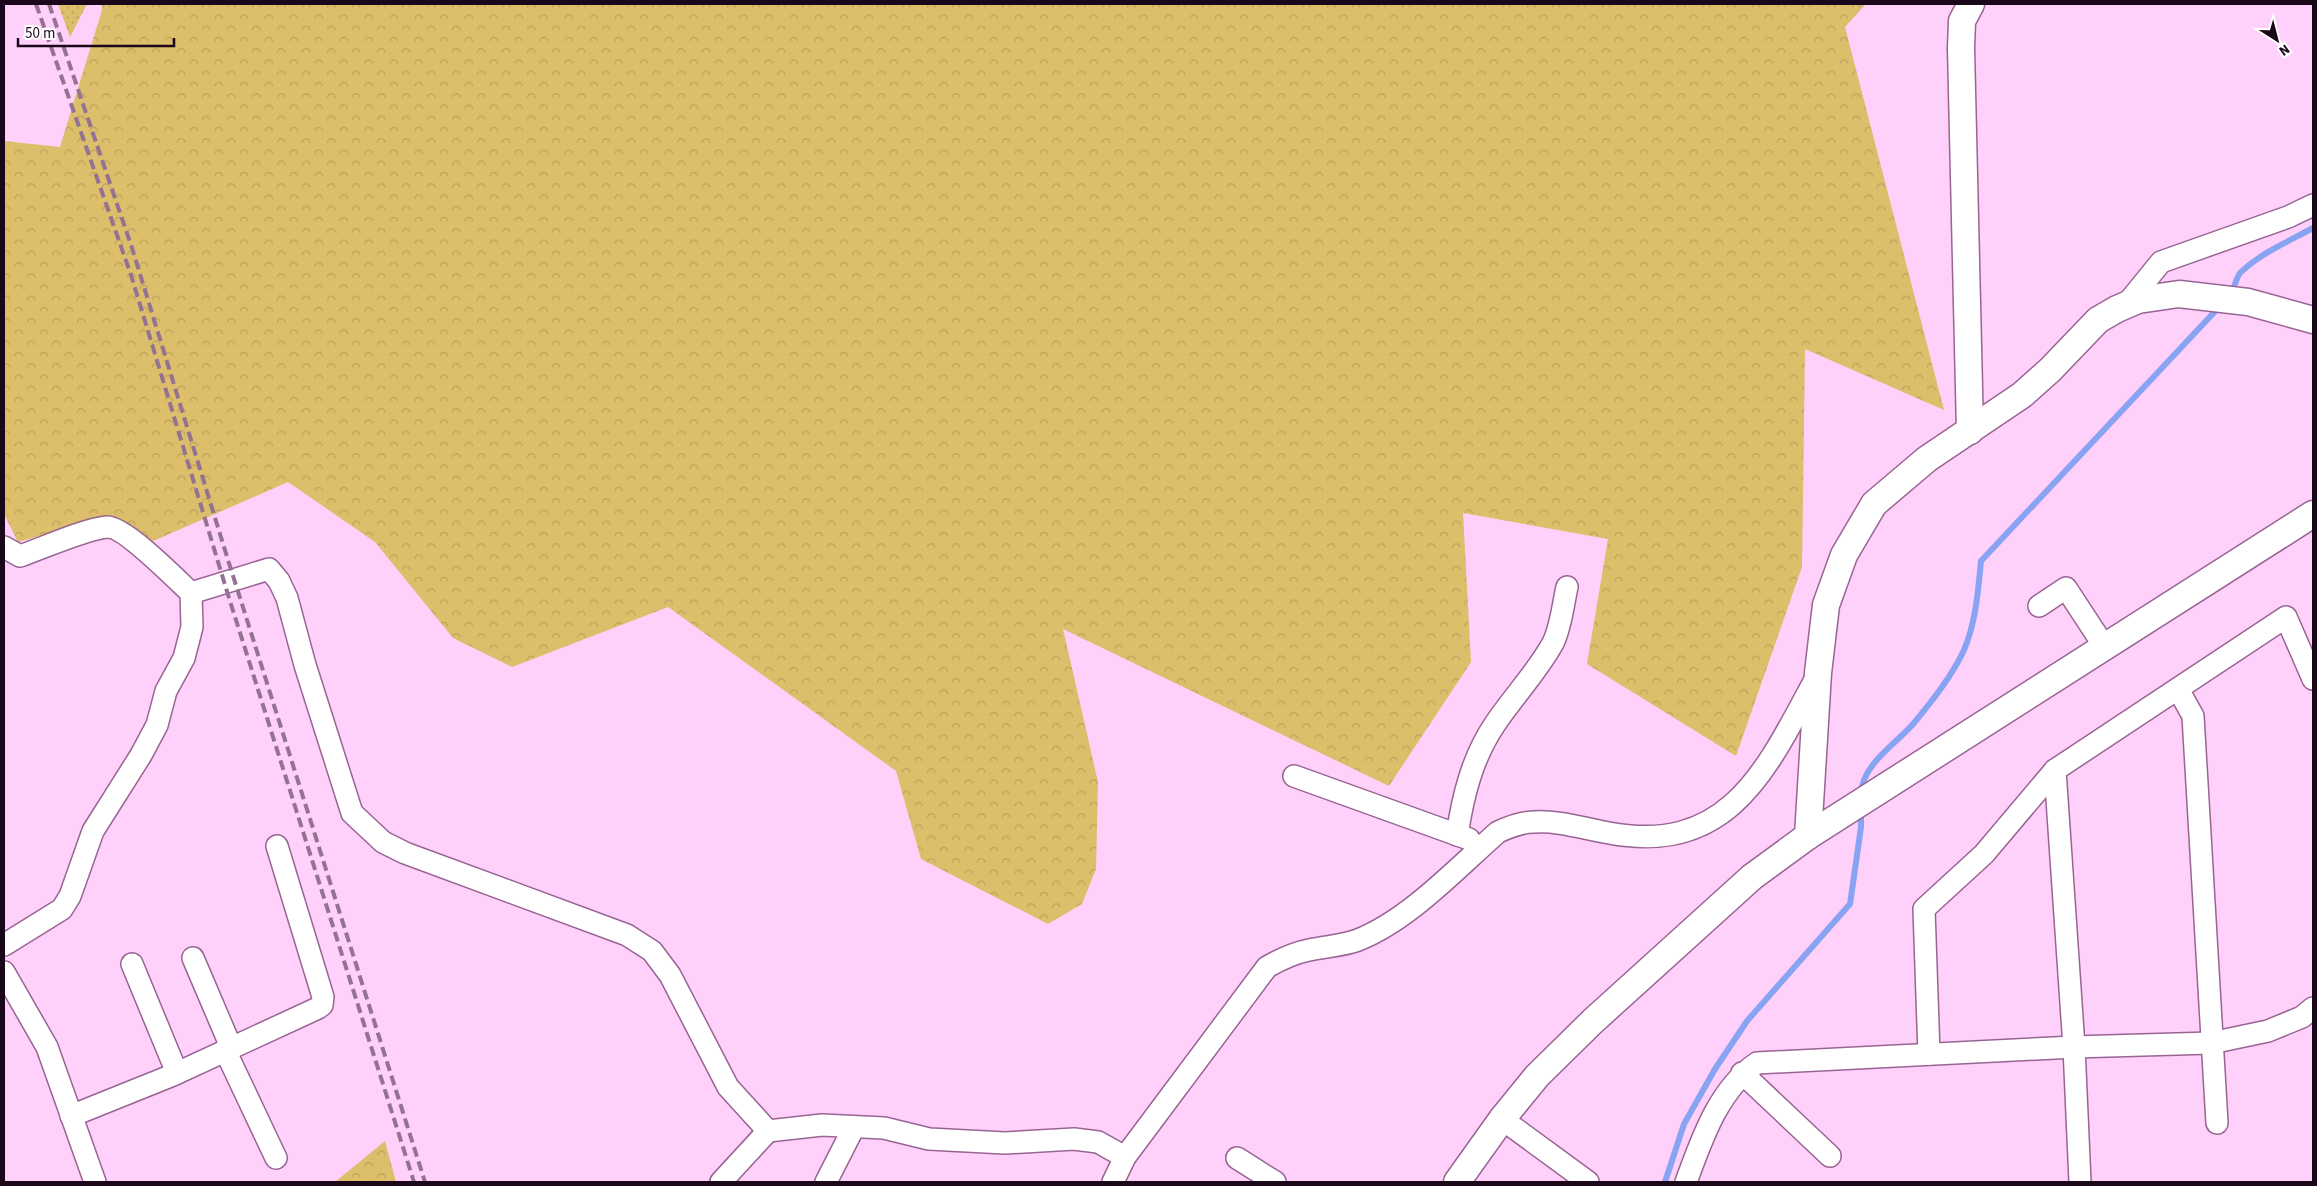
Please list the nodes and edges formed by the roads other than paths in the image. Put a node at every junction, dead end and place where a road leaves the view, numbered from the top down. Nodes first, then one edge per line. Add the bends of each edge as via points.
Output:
1 (1971, 4) edge
2 (2313, 206) edge
3 (2126, 305) junction
4 (2313, 320) edge
5 (1970, 431) junction
6 (2313, 514) edge
7 (4, 548) edge
8 (1567, 587) dead end
9 (191, 593) junction
10 (2040, 606) dead end
11 (2104, 646) junction
12 (1818, 673) junction
13 (2313, 679) edge
14 (2178, 689) junction
15 (2055, 770) junction
16 (1294, 776) dead end
17 (1458, 836) junction
18 (1808, 836) junction
19 (1483, 844) junction
20 (277, 846) dead end
21 (4, 945) edge
22 (194, 958) dead end
23 (132, 964) dead end
24 (4, 972) edge
25 (2313, 1008) edge
26 (2211, 1043) junction
27 (228, 1048) junction
28 (2074, 1048) junction
29 (1929, 1054) junction
30 (178, 1073) junction
31 (1742, 1073) junction
32 (71, 1116) junction
33 (1502, 1119) junction
34 (2217, 1123) dead end
35 (854, 1127) junction
36 (768, 1131) junction
37 (1125, 1156) junction
38 (1830, 1156) dead end
39 (276, 1158) dead end
40 (1238, 1158) dead end
41 (95, 1182) edge
42 (721, 1182) edge
43 (826, 1182) edge
44 (1113, 1182) edge
45 (1275, 1182) edge
46 (1457, 1182) edge
47 (1588, 1182) edge
48 (1686, 1182) edge
49 (2080, 1182) edge

1 - 5 street via 1962,21 1961,48
2 - 3 street via 2161,262
3 - 4 street via 2179,294 2248,302
3 - 5 street via 2098,320 2022,395
5 - 12 street via 1927,459 1874,504 1852,539 1826,605
6 - 11 street
7 - 9 street via 20,556 109,527 124,532
8 - 17 street via 1554,641 1494,725 1475,759 1462,802
9 - 21 street via 192,627 184,658 166,691 157,725 93,831 70,896 62,909
9 - 36 street via 269,569 287,598 352,813 383,842 405,853 627,935 652,951 670,975 728,1087
10 - 11 street via 2066,588
11 - 18 street
12 - 18 street
12 - 19 street via 1770,760 1752,785 1733,806 1705,824 1674,836 1634,838 1534,822 1498,832
13 - 14 street via 2286,617
14 - 15 street
14 - 26 street via 2193,716
15 - 28 street
15 - 29 street via 1984,854 1924,909
16 - 17 street
17 - 19 street
18 - 33 street via 1752,877 1614,1001 1537,1076
19 - 37 street via 1404,914 1379,930 1350,942 1284,957 1267,967
20 - 27 street via 323,997 322,1004
22 - 27 street
23 - 30 street
24 - 32 street via 47,1048
25 - 26 street via 2302,1017 2268,1031
26 - 28 street
26 - 34 street
27 - 30 street
27 - 39 street
28 - 29 street
28 - 49 street
29 - 31 street via 1758,1063
30 - 32 street
31 - 38 street
31 - 48 street via 1706,1127
32 - 41 street
33 - 46 street
33 - 47 street
35 - 36 street
35 - 37 street via 884,1128 929,1139 1005,1144 1082,1140 1098,1142
35 - 43 street
36 - 42 street
37 - 44 street
40 - 45 street

